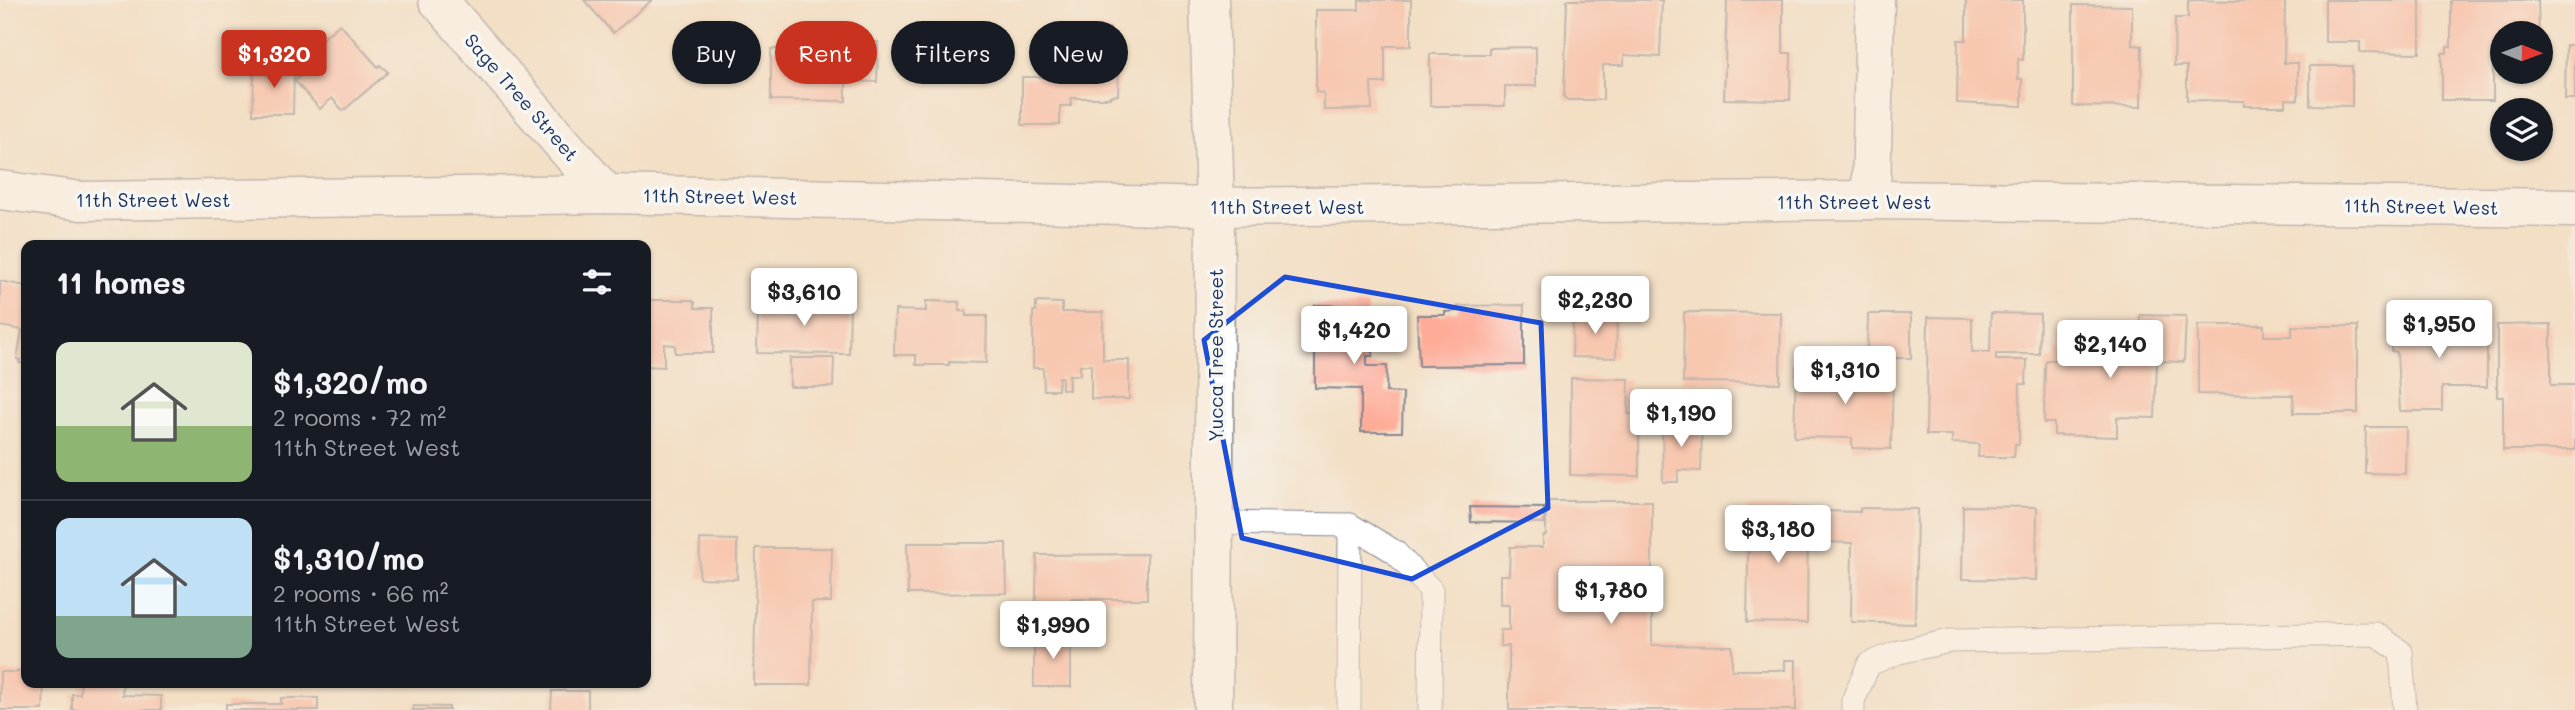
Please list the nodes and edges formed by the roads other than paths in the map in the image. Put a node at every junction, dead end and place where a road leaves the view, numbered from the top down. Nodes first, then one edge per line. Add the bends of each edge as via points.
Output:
1 (438, 0) edge
2 (1209, 0) edge
3 (1875, 0) edge
4 (0, 190) edge
5 (606, 194) junction
6 (1871, 200) junction
7 (1215, 207) junction
8 (2575, 208) edge
9 (1214, 523) junction
10 (1350, 525) junction
11 (1213, 710) edge
12 (1349, 710) edge
13 (1430, 710) edge
14 (1853, 710) edge
15 (2405, 710) edge

1 - 5 street, Sage Tree Street
2 - 7 street, Yucca Tree Street
3 - 6 street
4 - 5 street, 11th Street West via 81,201
5 - 7 street, 11th Street West
6 - 7 street, 11th Street West
6 - 8 street, 11th Street West
7 - 9 street, Yucca Tree Street
9 - 10 lane
9 - 11 street, Yucca Tree Street
10 - 12 lane
10 - 13 lane via 1395,551 1431,590
14 - 15 lane via 1869,664 1951,641 2376,634 2401,652

